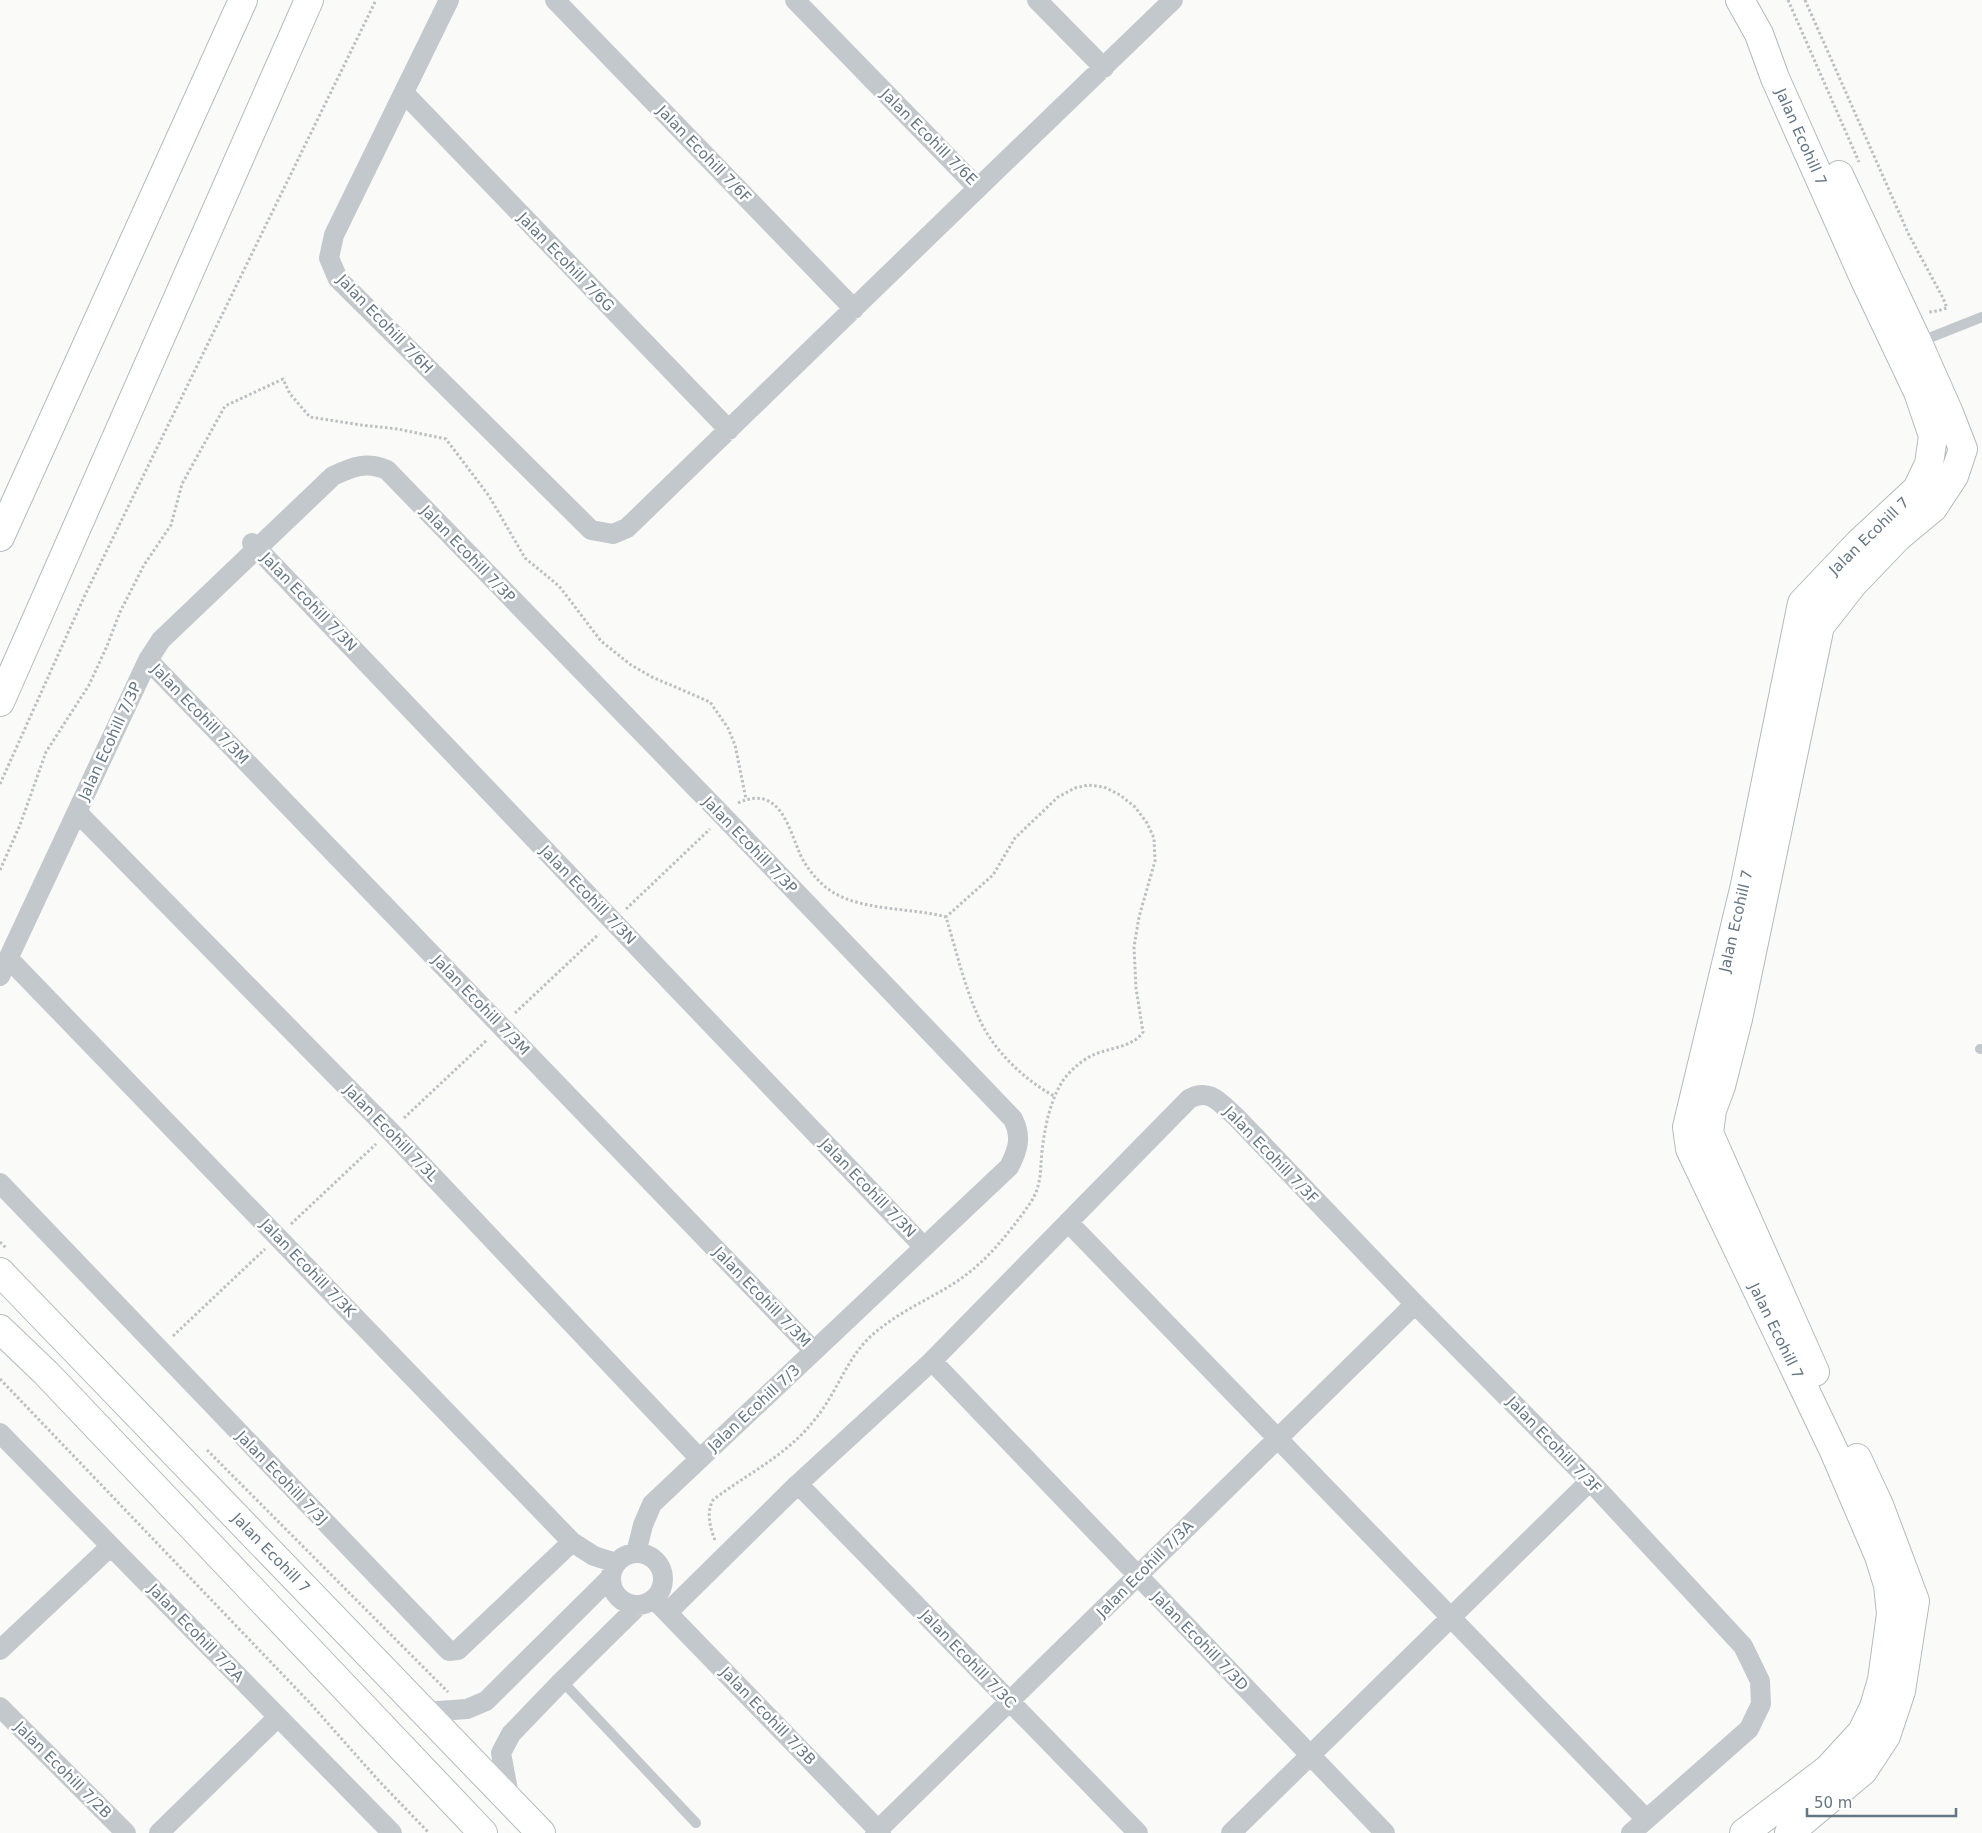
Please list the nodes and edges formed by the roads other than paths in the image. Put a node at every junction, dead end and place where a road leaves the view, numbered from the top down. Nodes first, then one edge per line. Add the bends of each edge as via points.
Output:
1 (243, 0) edge
2 (309, 0) edge
3 (449, 0) edge
4 (555, 0) edge
5 (795, 0) edge
6 (1037, 0) edge
7 (1174, 0) edge
8 (1740, 0) edge
9 (1761, 0) edge
10 (1104, 68) junction
11 (404, 93) junction
12 (978, 188) junction
13 (854, 309) junction
14 (1982, 317) edge
15 (1918, 343) junction
16 (729, 430) junction
17 (0, 537) edge
18 (255, 546) junction
19 (148, 660) junction
20 (0, 702) edge
21 (77, 812) junction
22 (5, 968) edge
23 (1013, 1120) joint
24 (0, 1183) edge
25 (1068, 1222) junction
26 (924, 1247) junction
27 (7, 1264) edge
28 (1415, 1304) junction
29 (0, 1329) edge
30 (814, 1351) junction
31 (932, 1362) junction
32 (0, 1433) edge
33 (1277, 1439) junction
34 (700, 1459) junction
35 (1590, 1481) junction
36 (798, 1484) junction
37 (572, 1542) junction
38 (111, 1546) junction
39 (636, 1553) junction
40 (614, 1570) junction
41 (1138, 1576) junction
42 (654, 1606) junction
43 (1449, 1618) junction
44 (0, 1650) edge
45 (562, 1680) junction
46 (1010, 1702) junction
47 (0, 1707) edge
48 (424, 1712) junction
49 (278, 1716) junction
50 (1310, 1755) junction
51 (510, 1801) junction
52 (1645, 1818) junction
53 (696, 1823) dead end
54 (878, 1832) edge
55 (126, 1833) edge
56 (159, 1833) edge
57 (392, 1833) edge
58 (483, 1833) edge
59 (541, 1833) edge
60 (1138, 1833) edge
61 (1231, 1833) edge
62 (1385, 1833) edge
63 (1631, 1833) edge
64 (1744, 1833) edge
65 (1789, 1833) edge

1 - 17 street
2 - 20 street
3 - 11 street, Jalan Ecohill 7/6H
4 - 13 street, Jalan Ecohill 7/6F
5 - 12 street, Jalan Ecohill 7/6E
6 - 10 street
7 - 10 street, Jalan Ecohill 7/6E
8 - 64 street, Jalan Ecohill 7 via 1759,34 1775,78 1918,392 1933,436 1929,464 1917,489 1802,603 1745,885 1687,1127 1690,1149 1834,1451 1879,1556 1888,1584 1891,1614 1882,1680 1862,1732 1828,1769
9 - 15 street via 1837,173
10 - 12 street, Jalan Ecohill 7/6E
11 - 16 street, Jalan Ecohill 7/6G
11 - 16 street, Jalan Ecohill 7/6H via 334,235 329,258 338,279 591,530 612,534 627,528
12 - 13 street
13 - 16 street
14 - 15 lane
15 - 65 street via 1963,449 1954,476 1933,508 1898,537 1820,626 1738,1019 1712,1110 1709,1132 1879,1505 1915,1601 1901,1691 1886,1736 1862,1771
18 - 19 street, Jalan Ecohill 7/3P via 168,632
18 - 23 street, Jalan Ecohill 7/3P via 332,476 374,464 387,470
18 - 26 street, Jalan Ecohill 7/3N
19 - 21 street, Jalan Ecohill 7/3P
19 - 30 street, Jalan Ecohill 7/3M
21 - 22 street, Jalan Ecohill 7/3P
21 - 34 street, Jalan Ecohill 7/3L via 390,1131
22 - 37 street, Jalan Ecohill 7/3K via 278,1237
23 - 26 street, Jalan Ecohill 7/3 via 1018,1140 1009,1167
24 - 37 street, Jalan Ecohill 7/3J via 449,1651 458,1650
25 - 28 street, Jalan Ecohill 7/3F via 1189,1099 1207,1094 1237,1118
25 - 31 street
25 - 33 street
26 - 30 street, Jalan Ecohill 7/3
27 - 48 street, Jalan Ecohill 7
28 - 33 street, Jalan Ecohill 7/3A
28 - 35 street, Jalan Ecohill 7/3F
29 - 58 street via 46,1373
30 - 34 street, Jalan Ecohill 7/3
31 - 36 street
31 - 41 street, Jalan Ecohill 7/3D
32 - 38 street, Jalan Ecohill 7/2A
33 - 41 street, Jalan Ecohill 7/3A
33 - 43 street
34 - 39 street, Jalan Ecohill 7/3 via 652,1504
35 - 43 street
35 - 52 street, Jalan Ecohill 7/3F via 1743,1646 1760,1681 1760,1704 1750,1729
36 - 42 street via 724,1558
36 - 46 street, Jalan Ecohill 7/3C
37 - 40 street, Jalan Ecohill 7/3K
38 - 44 street
38 - 49 street, Jalan Ecohill 7/2A
39 - 40 street via 622,1558
39 - 42 street via 651,1557 662,1569 663,1586
40 - 42 street via 614,1591 624,1602
40 - 48 street via 486,1701 467,1709
41 - 46 street, Jalan Ecohill 7/3A
41 - 50 street, Jalan Ecohill 7/3D
42 - 45 street
42 - 54 street, Jalan Ecohill 7/3B
43 - 50 street
43 - 52 street
45 - 51 street via 511,1734 501,1753
45 - 53 lane
46 - 54 street, Jalan Ecohill 7/3A
46 - 60 street, Jalan Ecohill 7/3C
47 - 55 street, Jalan Ecohill 7/2B
48 - 51 street, Jalan Ecohill 7
49 - 56 street
49 - 57 street, Jalan Ecohill 7/2A
50 - 61 street
50 - 62 street, Jalan Ecohill 7/3D
51 - 59 street, Jalan Ecohill 7
52 - 63 street, Jalan Ecohill 7/3F

